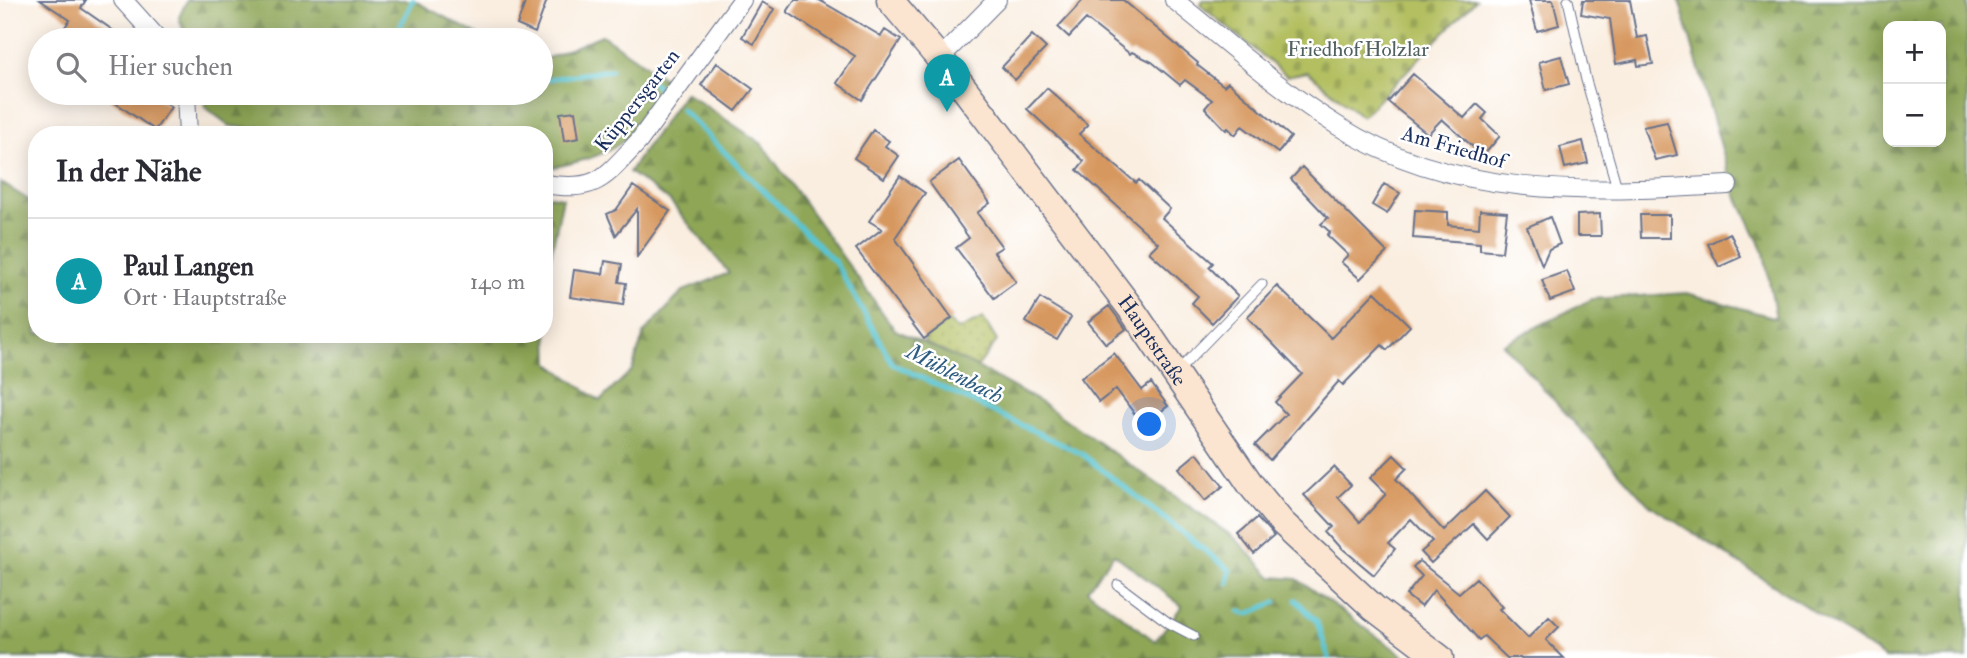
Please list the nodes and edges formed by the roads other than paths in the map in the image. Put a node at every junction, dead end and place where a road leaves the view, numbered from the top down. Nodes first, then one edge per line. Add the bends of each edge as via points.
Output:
1 (123, 0) edge
2 (742, 0) edge
3 (890, 0) edge
4 (997, 0) edge
5 (1174, 0) edge
6 (1568, 0) edge
7 (148, 28) edge
8 (940, 58) junction
9 (187, 105) edge
10 (188, 126) edge
11 (553, 185) edge
12 (1728, 186) dead end
13 (1618, 191) junction
14 (1262, 284) dead end
15 (1176, 372) junction
16 (1118, 585) dead end
17 (1194, 636) dead end
18 (1440, 658) edge

1 - 7 street
2 - 11 street, Küppersgarten via 619,163 600,180 576,189
3 - 8 main road, Hauptstraße
4 - 8 street
5 - 13 street, Am Friedhof via 1306,105 1379,148 1486,183 1550,191
6 - 13 lane
8 - 15 main road, Hauptstraße
9 - 10 street
12 - 13 street, Am Friedhof
14 - 15 lane
15 - 18 main road, Hauptstraße via 1251,485 1282,523 1374,608
16 - 17 lane

